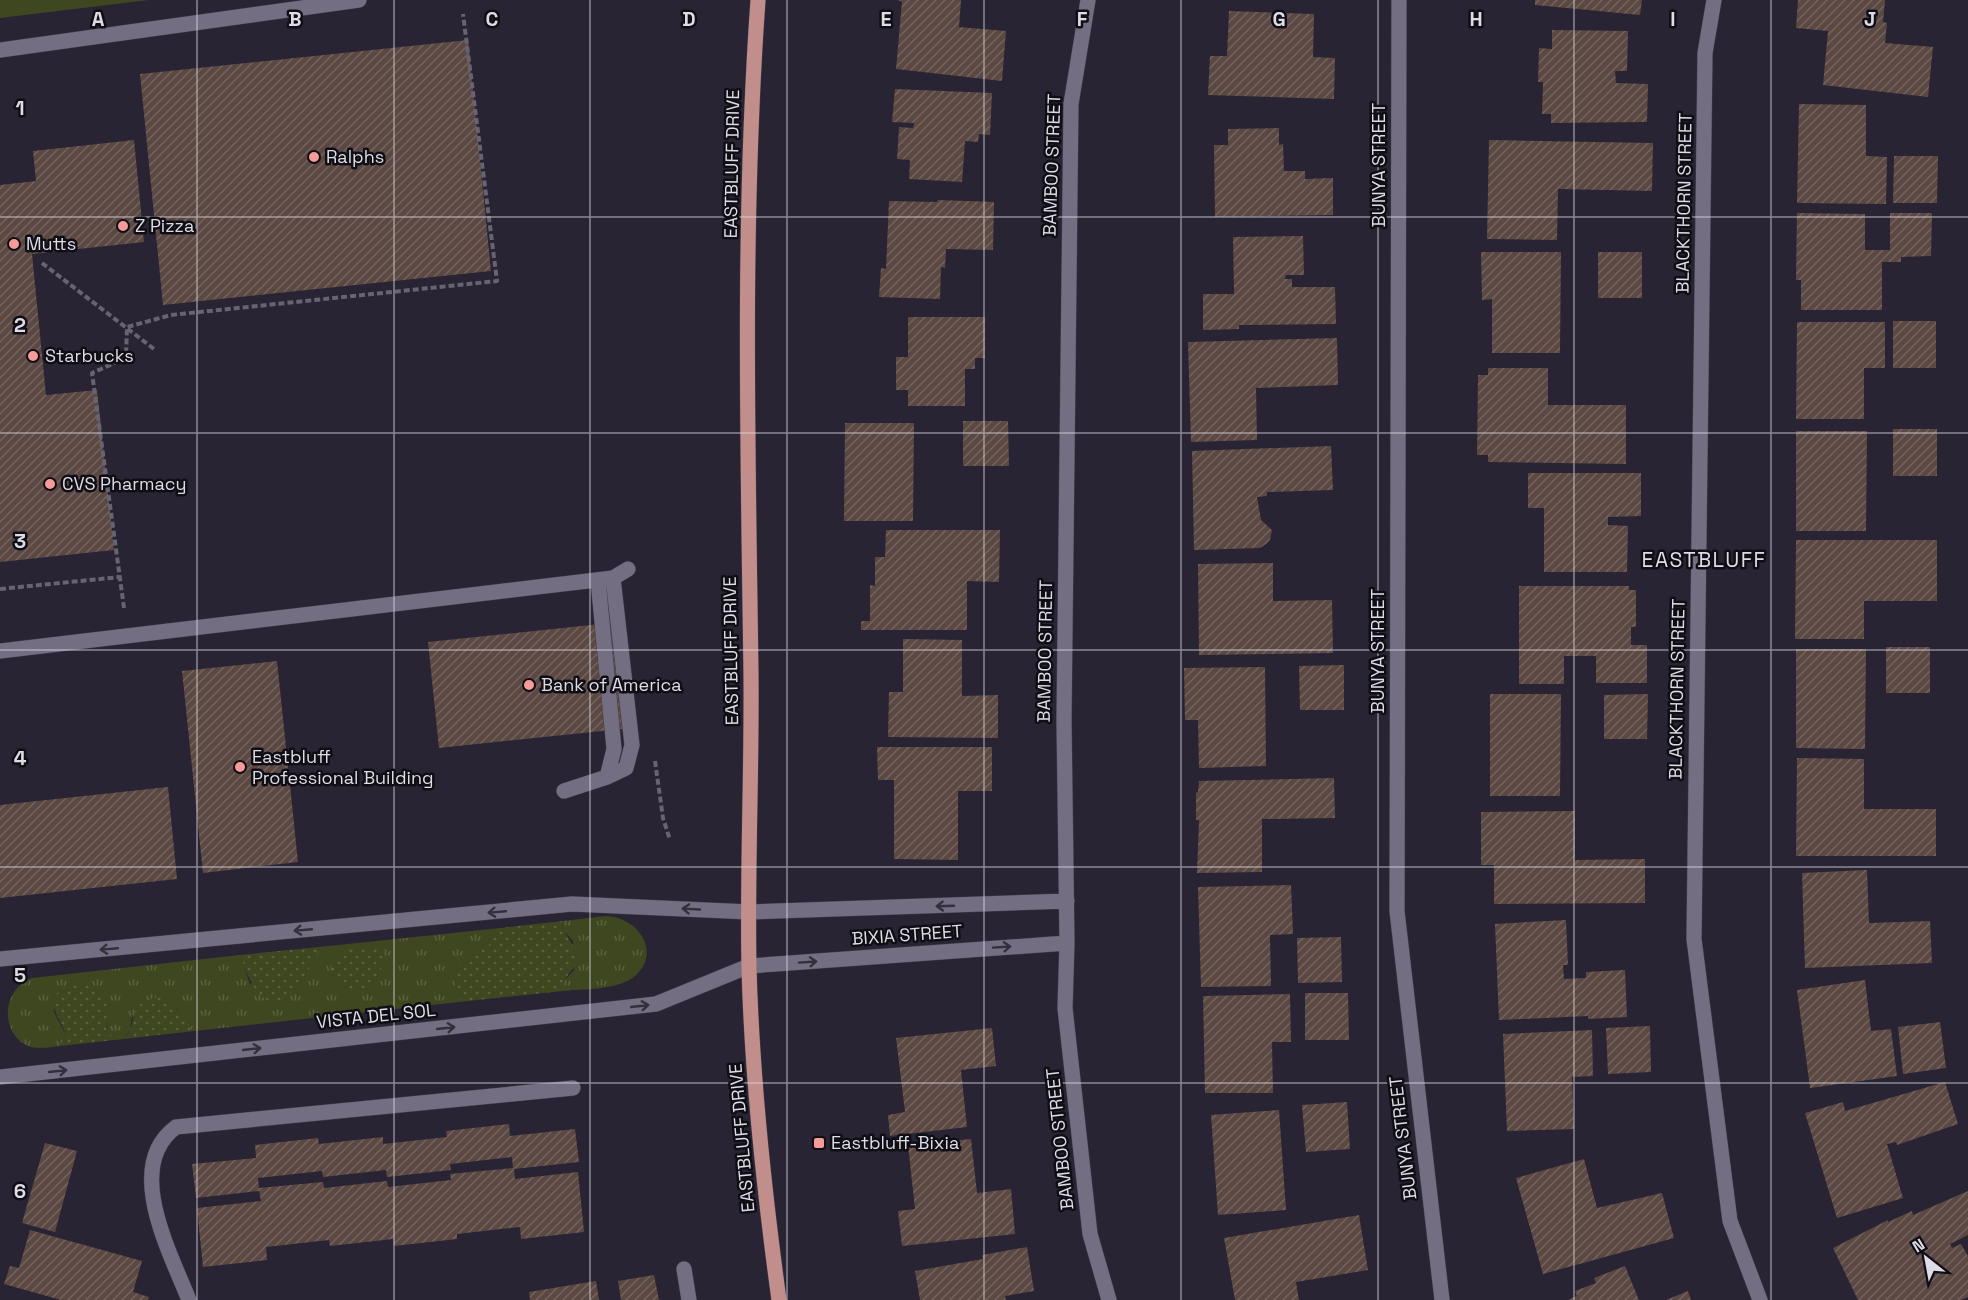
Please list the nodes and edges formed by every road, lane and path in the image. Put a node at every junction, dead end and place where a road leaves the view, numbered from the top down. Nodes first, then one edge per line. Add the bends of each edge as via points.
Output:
1 (359, 0) edge
2 (758, 0) edge
3 (1088, 0) edge
4 (1399, 0) edge
5 (1714, 0) edge
6 (464, 14) dead end
7 (0, 50) edge
8 (42, 263) dead end
9 (127, 327) junction
10 (154, 349) dead end
11 (628, 570) dead end
12 (120, 577) junction
13 (606, 579) junction
14 (0, 589) edge
15 (124, 608) dead end
16 (0, 651) edge
17 (564, 791) dead end
18 (1066, 902) junction
19 (750, 912) junction
20 (1067, 943) junction
21 (0, 959) edge
22 (749, 966) junction
23 (0, 1077) edge
24 (573, 1088) dead end
25 (684, 1269) dead end
26 (189, 1300) edge
27 (689, 1300) edge
28 (779, 1300) edge
29 (1109, 1300) edge
30 (1442, 1300) edge
31 (1760, 1300) edge

1 - 7 street
2 - 19 main road, EASTBLUFF DRIVE via 751,133 748,417
3 - 18 street, BAMBOO STREET via 1071,104 1064,720
4 - 30 street, BUNYA STREET via 1397,911
5 - 31 street, BLACKTHORN STREET via 1705,53 1694,939 1730,1221
6 - 9 path via 497,281 171,315
8 - 9 path
9 - 10 path
9 - 12 path via 126,358 92,373
11 - 13 street
12 - 14 path
12 - 15 path
13 - 16 street
13 - 17 street via 614,750 607,777
18 -> 19 street, BIXIA STREET
18 - 20 street, BAMBOO STREET
19 -> 21 street via 572,904
19 - 22 main road, EASTBLUFF DRIVE
22 -> 20 street, BIXIA STREET
20 - 29 street, BAMBOO STREET via 1065,1008 1090,1234
23 -> 22 street, VISTA DEL SOL via 656,1004
22 - 28 main road, EASTBLUFF DRIVE via 763,1184
24 - 26 street via 176,1127 162,1137 152,1161 154,1211
25 - 27 street

